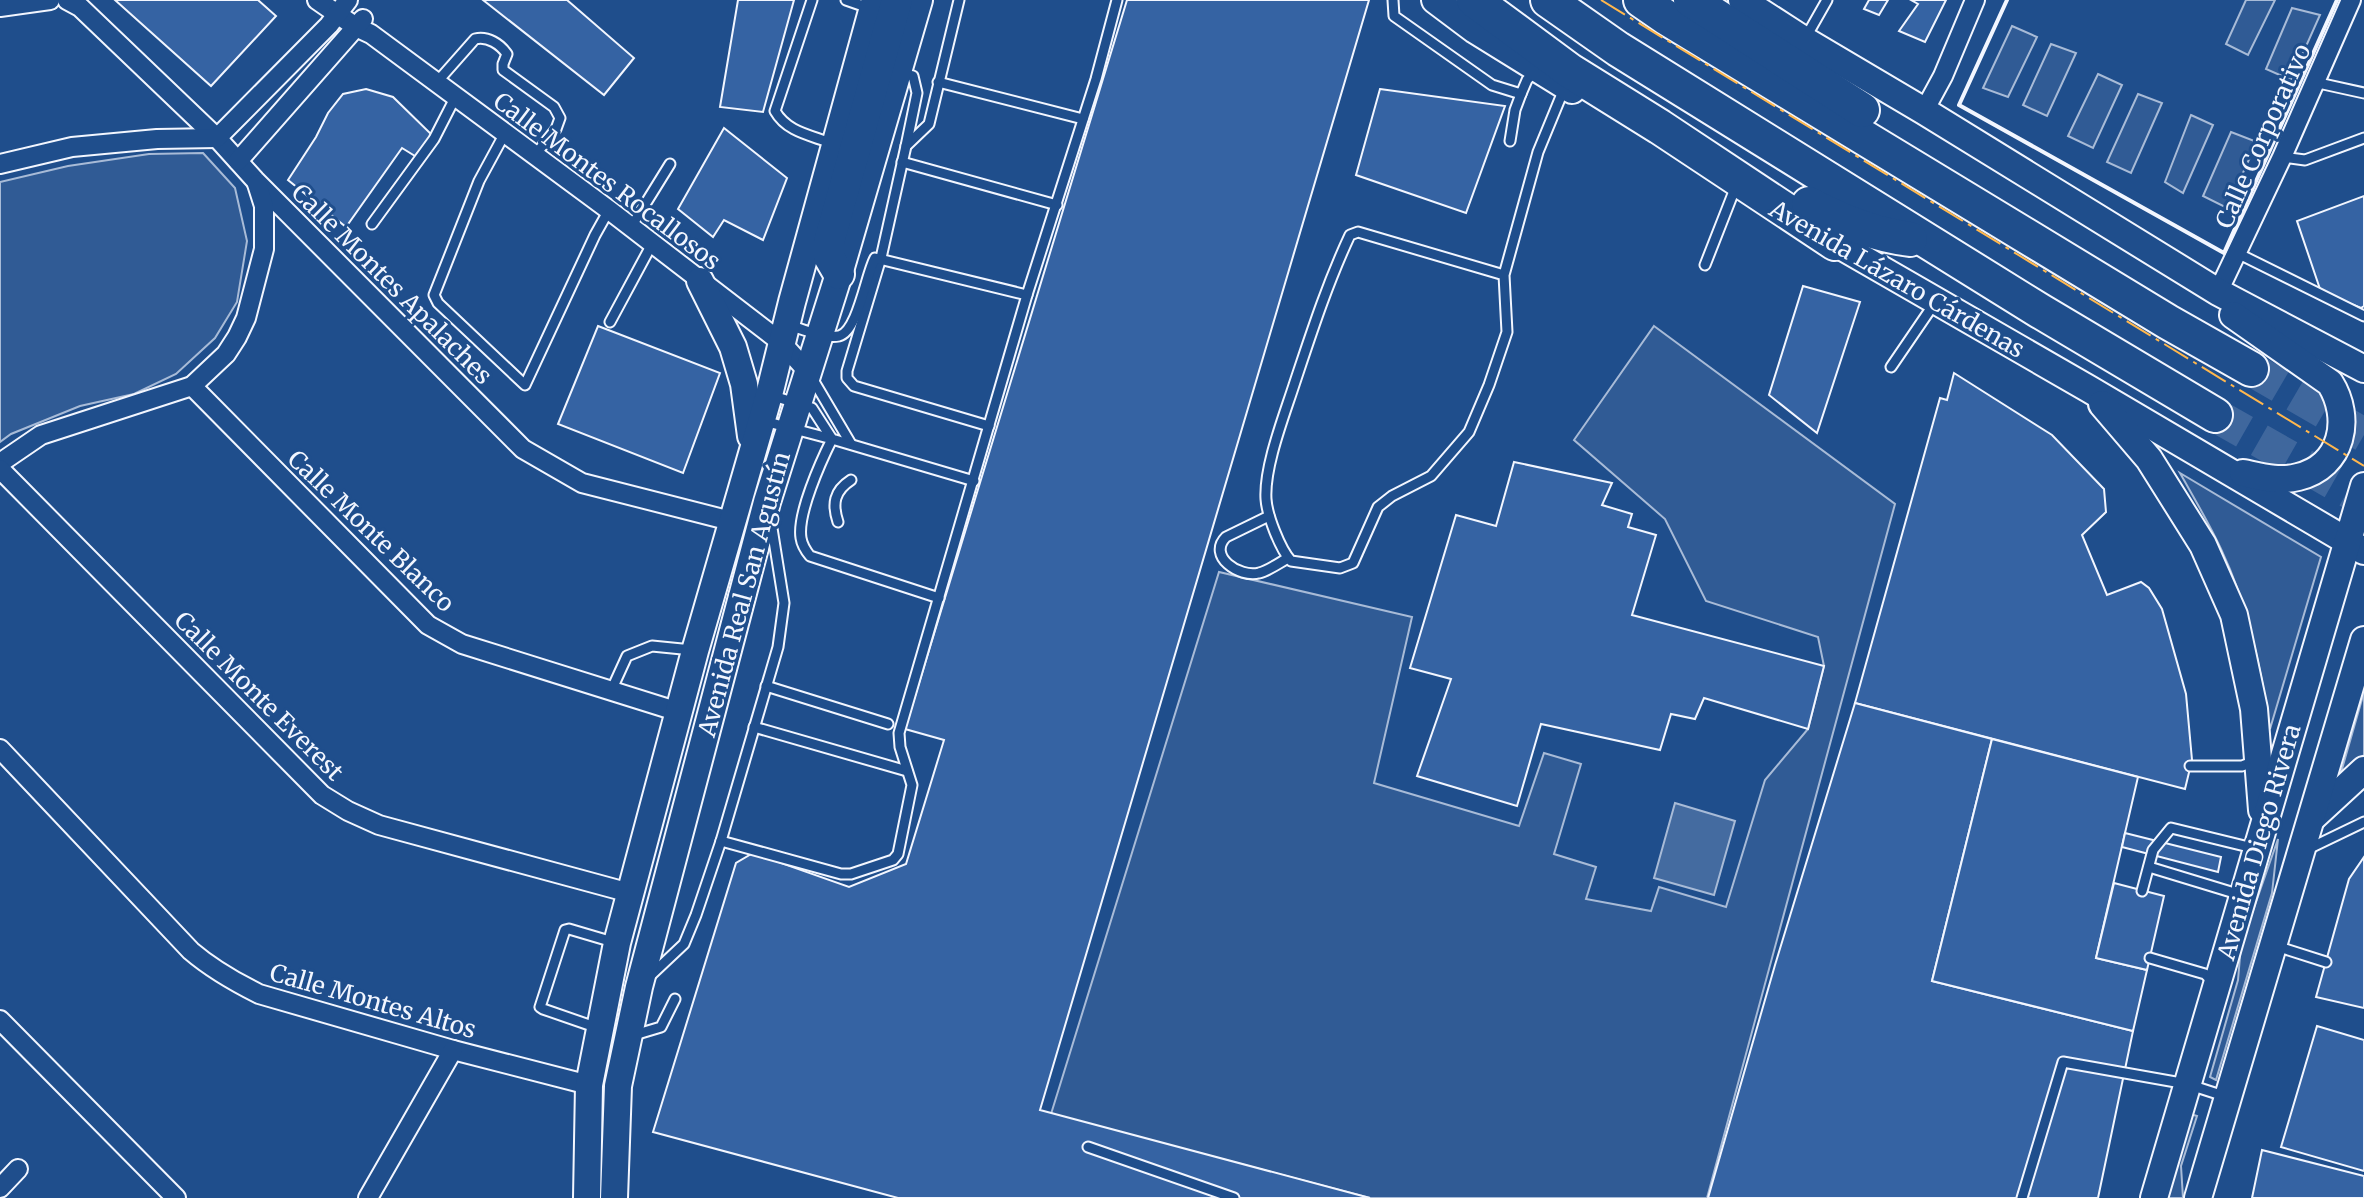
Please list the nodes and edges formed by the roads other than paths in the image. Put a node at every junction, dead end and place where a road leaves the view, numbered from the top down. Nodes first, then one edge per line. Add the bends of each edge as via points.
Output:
1 (50, 0) edge
2 (67, 0) edge
3 (317, 0) edge
4 (812, 0) edge
5 (846, 0) edge
6 (919, 0) edge
7 (959, 0) edge
8 (1117, 0) edge
9 (1393, 0) edge
10 (1435, 0) edge
11 (1474, 0) edge
12 (1507, 0) edge
13 (1548, 0) edge
14 (1641, 0) edge
15 (1691, 0) edge
16 (1742, 0) edge
17 (1827, 0) edge
18 (1975, 0) edge
19 (2351, 0) edge
20 (881, 3) edge
21 (345, 5) edge
22 (0, 7) edge
23 (363, 26) junction
24 (1804, 40) junction
25 (1618, 49) junction
26 (1537, 69) junction
27 (899, 73) junction
28 (437, 82) junction
29 (938, 82) junction
30 (2314, 82) junction
31 (1566, 86) junction
32 (2364, 93) edge
33 (1521, 94) junction
34 (456, 96) junction
35 (1924, 111) junction
36 (1083, 119) junction
37 (1660, 127) junction
38 (505, 133) junction
39 (217, 138) junction
40 (2364, 138) edge
41 (1510, 141) dead end
42 (835, 145) junction
43 (906, 146) junction
44 (535, 155) junction
45 (2282, 157) junction
46 (238, 161) junction
47 (902, 162) junction
48 (0, 164) edge
49 (670, 164) dead end
50 (255, 180) junction
51 (1736, 186) junction
52 (1057, 205) junction
53 (609, 210) junction
54 (372, 224) dead end
55 (631, 227) junction
56 (1929, 242) junction
57 (1835, 243) junction
58 (652, 244) junction
59 (2237, 253) junction
60 (881, 258) junction
61 (1705, 265) dead end
62 (839, 274) junction
63 (1504, 275) junction
64 (700, 281) junction
65 (2218, 292) junction
66 (1027, 295) junction
67 (1935, 301) junction
68 (2364, 316) edge
69 (610, 322) dead end
70 (2168, 322) junction
71 (819, 333) junction
72 (784, 334) junction
73 (2362, 363) edge
74 (1891, 367) dead end
75 (2251, 369) tunnel mouth
76 (808, 372) junction
77 (192, 386) junction
78 (2089, 389) junction
79 (769, 395) junction
80 (795, 415) junction
81 (2215, 415) tunnel mouth
82 (760, 420) junction
83 (989, 426) junction
84 (832, 439) junction
85 (851, 444) junction
86 (752, 449) junction
87 (0, 463) edge
88 (0, 469) edge
89 (2224, 469) junction
90 (851, 480) dead end
91 (974, 481) junction
92 (2364, 486) edge
93 (767, 502) junction
94 (1269, 516) junction
95 (731, 521) junction
96 (838, 522) dead end
97 (2355, 547) edge
98 (1288, 558) junction
99 (939, 598) junction
100 (2364, 640) edge
101 (695, 651) junction
102 (766, 686) junction
103 (611, 692) junction
104 (679, 712) junction
105 (888, 724) dead end
106 (754, 727) junction
107 (0, 749) edge
108 (2258, 760) junction
109 (2190, 766) dead end
110 (2364, 770) edge
111 (907, 771) junction
112 (2310, 821) junction
113 (2364, 822) edge
114 (2260, 838) junction
115 (721, 841) junction
116 (2300, 854) junction
117 (2149, 867) junction
118 (2142, 891) dead end
119 (630, 893) junction
120 (2243, 896) junction
121 (617, 943) junction
122 (2273, 945) junction
123 (2150, 958) dead end
124 (2326, 962) dead end
125 (2216, 986) junction
126 (639, 987) junction
127 (675, 999) dead end
128 (0, 1020) edge
129 (599, 1028) junction
130 (628, 1036) junction
131 (453, 1050) junction
132 (2187, 1084) junction
133 (589, 1085) junction
134 (2228, 1097) junction
135 (1088, 1147) dead end
136 (18, 1169) dead end
137 (0, 1188) edge
138 (170, 1191) edge
139 (598, 1191) edge
140 (2025, 1196) edge
141 (149, 1198) edge
142 (368, 1198) edge
143 (1234, 1198) edge
144 (2154, 1198) edge
145 (2198, 1198) edge

1 - 22 street
2 - 39 street, Calle Montes Apalaches
3 - 21 street, Calle Montes Rocallosos
4 - 42 lane via 775,111 793,131
5 - 20 lane
6 - 27 street, Avenida Real San Agustín
7 - 29 lane
8 - 36 lane
9 - 33 lane via 1394,16 1492,85
10 - 26 street, Avenida Lázaro Cárdenas
11 - 37 highway via 1570,71
12 - 25 highway via 1563,37
13 - 25 highway, Avenida Lázaro Cárdenas
14 - 70 highway
15 - 70 highway via 1873,117
16 - 24 street
17 - 24 lane
18 - 35 street
19 - 30 street, Calle Corporativo
20 - 42 street, Avenida Real San Agustín
20 - 62 main road via 829,242 829,257
21 - 23 street, Calle Montes Rocallosos
21 - 39 street
23 - 28 street, Calle Montes Rocallosos
23 - 46 street
24 - 35 street
25 - 56 highway, Avenida Lázaro Cárdenas
26 - 31 street, Avenida Lázaro Cárdenas
26 - 33 lane
27 - 43 lane via 913,76 917,86
27 - 62 street, Avenida Real San Agustín
28 - 34 street, Calle Montes Rocallosos
28 - 44 lane via 470,42 481,37 492,41 506,52 503,70 558,112 559,124
29 - 36 lane
29 - 43 lane via 929,124
30 - 32 lane
30 - 45 street, Calle Corporativo
31 - 51 street, Avenida Lázaro Cárdenas
31 - 63 lane via 1539,149
33 - 41 lane
34 - 38 street, Calle Montes Rocallosos
34 - 54 lane via 434,139
35 - 65 street
36 - 52 lane
37 - 56 highway via 1859,228
37 - 57 highway
38 - 44 street, Calle Montes Rocallosos
38 - 53 lane via 479,181 434,295 525,385
39 - 46 street, Calle Montes Apalaches
39 - 48 street via 86,145
40 - 45 lane via 2305,160
42 - 72 street, Avenida Real San Agustín
43 - 47 lane
44 - 53 street, Calle Montes Rocallosos
45 - 59 street, Calle Corporativo
46 - 50 street, Calle Montes Apalaches
47 - 52 lane
47 - 60 lane
49 - 55 lane
50 - 77 street via 264,206 264,249 246,318 226,354
50 - 95 street, Calle Montes Apalaches via 523,449 582,483
51 - 57 street, Avenida Lázaro Cárdenas
51 - 61 lane
52 - 66 lane
53 - 55 street, Calle Montes Rocallosos
55 - 58 street, Calle Montes Rocallosos
56 - 81 highway, Avenida Lázaro Cárdenas
57 - 67 street, Avenida Lázaro Cárdenas
58 - 64 street, Calle Montes Rocallosos
58 - 69 lane
59 - 65 street, Calle Corporativo
59 - 68 lane
60 - 66 lane
60 - 71 lane via 874,259 849,328 839,336
60 - 83 lane via 847,371 849,382
62 - 71 street, Avenida Real San Agustín
63 - 94 lane via 1356,232 1350,235 1278,432 1266,490
63 - 98 lane via 1507,332 1469,432 1431,476 1378,507 1353,563 1340,568
64 - 72 street, Calle Montes Rocallosos
64 - 86 street via 733,347 744,384
65 - 73 street
65 - 89 street via 2241,321 2330,383 2343,412 2343,429 2330,457 2300,477 2277,480
66 - 83 lane
67 - 74 lane
67 - 78 street, Avenida Lázaro Cárdenas
70 - 75 highway
71 - 72 lane
71 - 76 street, Avenida Real San Agustín
72 - 76 street, Calle Montes Rocallosos
72 - 79 street, Avenida Real San Agustín
76 - 80 street, Avenida Real San Agustín
76 - 85 lane
77 - 87 street via 41,435
77 - 103 street, Calle Monte Blanco via 428,625 462,644
78 - 89 street, Avenida Lázaro Cárdenas
78 - 108 street via 2149,459 2203,545 2234,615 2254,709
79 - 80 lane
79 - 82 street, Avenida Real San Agustín
80 - 82 lane
80 - 84 lane
80 - 84 lane via 812,408
80 - 93 street, Avenida Real San Agustín
82 - 86 street, Avenida Real San Agustín
83 - 91 lane
84 - 85 lane
84 - 99 lane via 805,512 801,537 810,556
85 - 91 lane
86 - 95 street, Avenida Real San Agustín
88 - 119 street, Calle Monte Everest via 333,803 379,825
89 - 97 street, Avenida Lázaro Cárdenas
90 - 96 lane via 837,494
91 - 99 lane
92 - 97 street, Avenida Diego Rivera
93 - 102 lane via 784,603
93 - 126 street, Avenida Real San Agustín
94 - 98 lane
94 - 98 lane via 1226,537 1221,558 1257,574
95 - 101 street, Avenida Real San Agustín
97 - 114 street, Avenida Diego Rivera
99 - 111 lane via 899,733
100 - 112 street, Avenida Diego Rivera
101 - 103 lane via 652,646 627,656
101 - 104 street, Avenida Real San Agustín
102 - 105 lane
102 - 106 lane
103 - 104 street, Calle Monte Blanco
104 - 119 street, Avenida Real San Agustín
106 - 111 lane
106 - 115 lane
107 - 131 street, Calle Montes Altos via 205,963 259,994
108 - 109 lane via 2242,766
108 - 114 street
110 - 112 street
111 - 115 lane via 912,785 893,860 841,874
112 - 116 street, Avenida Diego Rivera
113 - 116 lane
114 - 117 lane via 2171,828 2153,850
114 - 120 street, Avenida Diego Rivera
115 - 126 lane via 684,944
116 - 122 street, Avenida Diego Rivera
117 - 118 lane
117 - 120 lane
119 - 121 street, Avenida Real San Agustín
120 - 125 street, Avenida Diego Rivera
121 - 129 street, Avenida Real San Agustín
121 - 129 lane via 565,930 541,1005
122 - 124 lane
122 - 134 street, Avenida Diego Rivera
123 - 125 lane via 2205,974
125 - 132 street, Avenida Diego Rivera
126 - 130 street, Avenida Real San Agustín
127 - 130 lane via 661,1027
128 - 138 street
129 - 133 street, Avenida Real San Agustín
130 - 139 street, Avenida Real San Agustín
131 - 133 street, Calle Montes Altos
131 - 142 street
132 - 134 lane
132 - 140 lane via 2063,1062
132 - 144 street, Avenida Diego Rivera
133 - 139 street, Avenida Real San Agustín
134 - 145 street, Avenida Diego Rivera
135 - 143 lane
136 - 137 street
138 - 141 street

